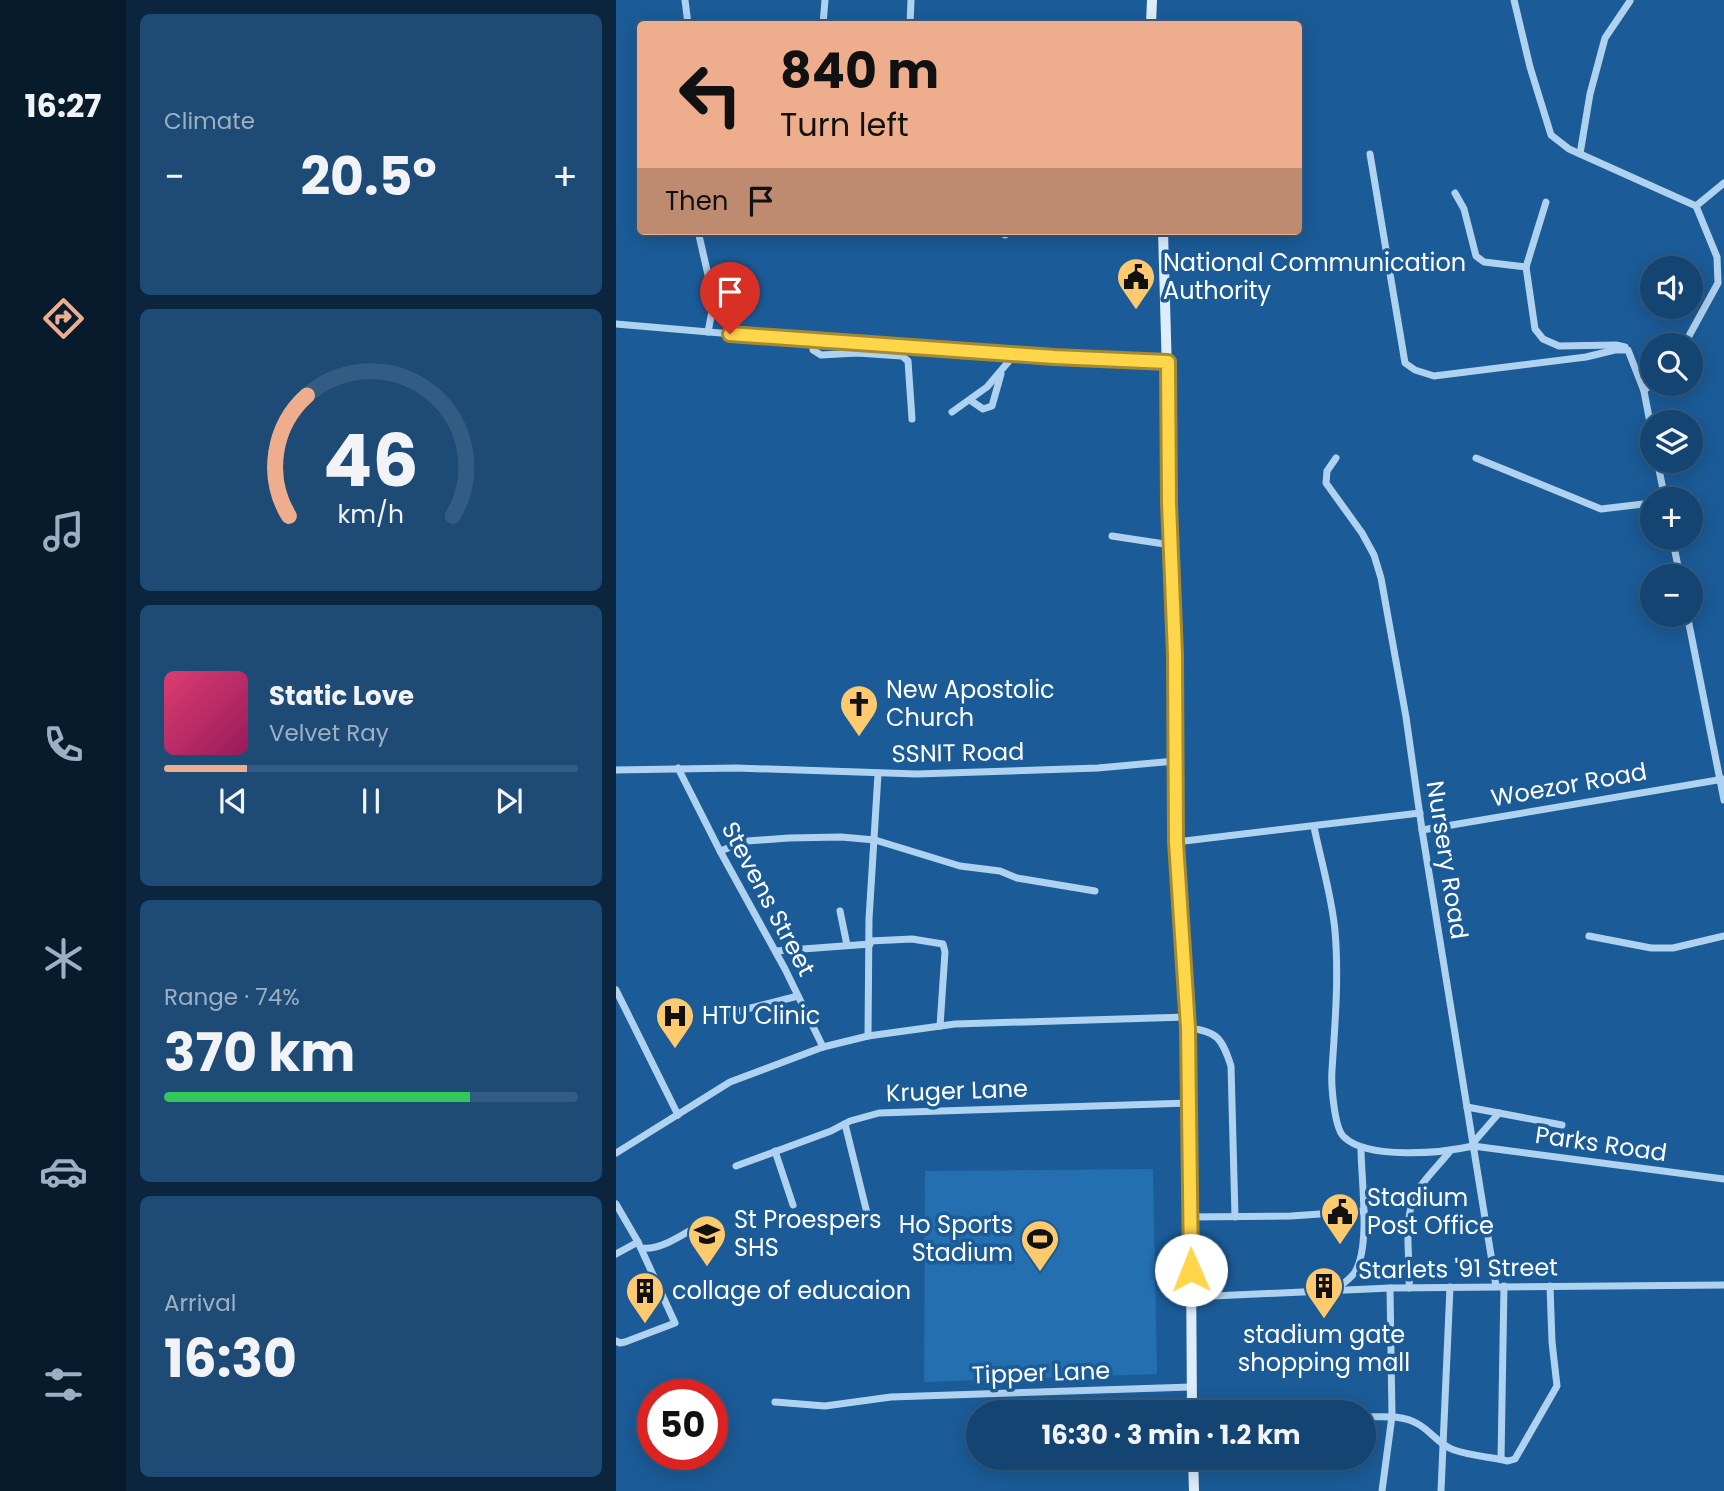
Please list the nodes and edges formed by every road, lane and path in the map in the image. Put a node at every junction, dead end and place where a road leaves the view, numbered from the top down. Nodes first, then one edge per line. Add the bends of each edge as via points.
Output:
1 (685, 0) edge
2 (825, 0) edge
3 (911, 0) edge
4 (1152, 0) edge
5 (1514, 0) edge
6 (1630, 1) edge
7 (688, 21) edge
8 (823, 21) edge
9 (910, 21) edge
10 (1151, 21) edge
11 (1580, 153) junction
12 (1370, 154) dead end
13 (1724, 184) edge
14 (1455, 193) dead end
15 (1546, 202) dead end
16 (1696, 206) junction
17 (699, 235) edge
18 (1163, 235) edge
19 (1526, 267) junction
20 (616, 324) edge
21 (708, 332) junction
22 (1691, 333) edge
23 (813, 341) junction
24 (1628, 351) junction
25 (1015, 354) junction
26 (1168, 362) junction
27 (1002, 370) junction
28 (1640, 381) edge
29 (970, 400) junction
30 (952, 412) dead end
31 (912, 419) dead end
32 (1336, 458) dead end
33 (1476, 458) dead end
34 (1640, 504) edge
35 (1112, 536) dead end
36 (1171, 545) junction
37 (1690, 627) edge
38 (1175, 761) junction
39 (678, 768) junction
40 (616, 770) edge
41 (878, 774) junction
42 (1721, 779) edge
43 (1724, 800) edge
44 (1420, 813) junction
45 (1314, 827) junction
46 (1422, 830) junction
47 (875, 840) junction
48 (1176, 842) junction
49 (720, 851) junction
50 (1095, 891) dead end
51 (840, 911) dead end
52 (1589, 936) dead end
53 (1724, 936) edge
54 (870, 942) junction
55 (847, 945) junction
56 (776, 951) junction
57 (616, 990) edge
58 (797, 996) junction
59 (727, 1014) dead end
60 (1187, 1023) junction
61 (940, 1026) junction
62 (868, 1036) junction
63 (823, 1047) junction
64 (1190, 1103) junction
65 (1467, 1107) junction
66 (1499, 1113) junction
67 (678, 1115) junction
68 (845, 1124) junction
69 (1562, 1125) dead end
70 (1473, 1144) junction
71 (1361, 1148) junction
72 (775, 1151) junction
73 (1450, 1151) junction
74 (616, 1153) edge
75 (736, 1166) dead end
76 (1724, 1179) edge
77 (616, 1204) edge
78 (793, 1205) dead end
79 (1364, 1211) junction
80 (867, 1213) dead end
81 (1190, 1217) junction
82 (1235, 1217) junction
83 (706, 1221) dead end
84 (640, 1245) junction
85 (616, 1254) edge
86 (1724, 1285) edge
87 (1500, 1286) junction
88 (1550, 1286) junction
89 (1450, 1287) junction
90 (1390, 1288) junction
91 (1409, 1288) junction
92 (1334, 1290) junction
93 (1192, 1297) junction
94 (616, 1341) edge
95 (1191, 1387) junction
96 (1192, 1400) edge
97 (775, 1402) dead end
98 (1392, 1416) junction
99 (1376, 1417) edge
100 (1442, 1445) junction
101 (1501, 1459) junction
102 (1194, 1470) edge
103 (1194, 1491) edge
104 (1382, 1491) edge
105 (1441, 1491) edge

1 - 7 street
2 - 8 street
3 - 9 street
4 - 10 main road
5 - 11 street via 1551,135
6 - 11 street via 1605,38
11 - 16 street
12 - 24 street via 1405,363 1434,376
13 - 16 street
14 - 19 street via 1476,256 1484,262
15 - 19 street
16 - 22 street via 1717,257 1718,283
17 - 21 street via 713,301
18 - 26 main road
19 - 24 street via 1535,329 1543,339 1559,346 1616,345
20 - 21 street
21 - 23 street
23 - 25 street
23 - 31 street via 813,350 821,355 902,356 908,361
24 - 28 street
25 - 26 street
25 - 27 street
26 - 36 main road
27 - 29 street
27 - 29 street via 992,406 984,409
29 - 30 street
32 - 44 street, Nursery Road via 1327,471 1326,483 1362,533 1381,578
33 - 34 street via 1601,509
35 - 36 street
36 - 38 main road
37 - 42 street
38 - 41 street, SSNIT Road via 1086,769
38 - 48 main road
39 - 40 street, SSNIT Road
39 - 41 street, SSNIT Road
39 - 49 street, Stevens Street
41 - 47 street
42 - 43 street
42 - 46 street, Woezor Road
44 - 45 street
44 - 46 street, Nursery Road
45 - 48 street
45 - 71 street via 1335,928 1338,972 1332,1078 1338,1126 1342,1135
46 - 65 street, Nursery Road
47 - 49 street via 789,838 747,841
47 - 50 street via 960,866
47 - 54 street
48 - 60 main road
49 - 56 street, Stevens Street
51 - 55 street
52 - 53 street via 1651,948 1673,948
54 - 55 street
54 - 61 street via 912,939 943,944
54 - 62 street
55 - 56 street
56 - 58 street, Stevens Street
57 - 67 street
58 - 59 street
58 - 63 street, Stevens Street
60 - 61 street
60 - 64 main road
60 - 82 street via 1210,1030 1224,1044 1231,1066
61 - 62 street
62 - 63 street
63 - 67 street via 730,1082
64 - 68 street, Kruger Lane via 889,1112
64 - 81 main road
65 - 66 street
65 - 70 street, Nursery Road
66 - 69 street
66 - 70 street
67 - 74 street
68 - 72 street, Kruger Lane
68 - 80 street
70 - 73 street, Parks Road
70 - 76 street, Parks Road
70 - 87 street, Nursery Road
71 - 73 street, Parks Road
71 - 79 street
72 - 75 street, Kruger Lane
72 - 78 street
73 - 91 street via 1412,1203
77 - 84 street
79 - 82 street
79 - 92 street via 1361,1258 1352,1277
81 - 82 street
81 - 93 main road
83 - 84 street via 650,1248
84 - 85 street
84 - 94 street via 675,1323 625,1342
86 - 88 street, Starlets '91 Street
87 - 88 street, Starlets '91 Street
87 - 89 street, Starlets '91 Street
87 - 101 street, Nursery Road
88 - 101 street via 1557,1386 1515,1459
89 - 91 street, Starlets '91 Street
89 - 100 street
90 - 91 street, Starlets '91 Street
90 - 92 street, Starlets '91 Street
90 - 98 street
92 - 93 street, Starlets '91 Street
93 - 95 main road
95 - 96 main road
95 - 97 street, Tipper Lane via 891,1397 825,1406
98 - 99 street
98 - 100 street via 1419,1424
98 - 104 street
100 - 101 street
100 - 105 street
102 - 103 main road

